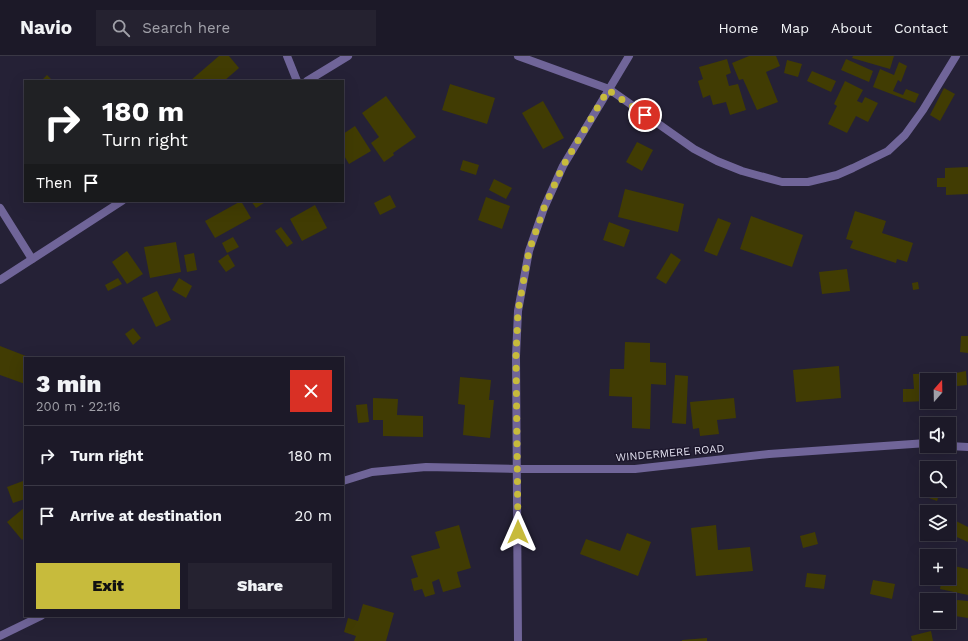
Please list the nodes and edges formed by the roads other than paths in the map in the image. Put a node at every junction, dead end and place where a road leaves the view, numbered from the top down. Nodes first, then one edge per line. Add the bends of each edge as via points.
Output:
1 (287, 56) edge
2 (348, 56) edge
3 (518, 56) edge
4 (629, 56) edge
5 (956, 56) edge
6 (297, 80) edge
7 (309, 80) edge
8 (608, 90) junction
9 (120, 202) edge
10 (0, 208) edge
11 (32, 259) junction
12 (0, 280) edge
13 (920, 443) edge
14 (956, 446) edge
15 (968, 447) edge
16 (518, 469) junction
17 (344, 481) edge
18 (39, 617) edge
19 (0, 636) edge
20 (518, 641) edge

1 - 6 street
2 - 7 street
3 - 8 street
4 - 8 street
5 - 8 street via 918,117 888,152 837,175 808,182 782,182 717,161 694,149
8 - 16 street via 563,166 544,208 529,251 518,311
9 - 11 street
10 - 11 street
11 - 12 street
13 - 16 street, WINDERMERE ROAD via 769,454 635,469
14 - 15 street
16 - 17 street, WINDERMERE ROAD via 426,467 372,472
16 - 20 street
18 - 19 street

